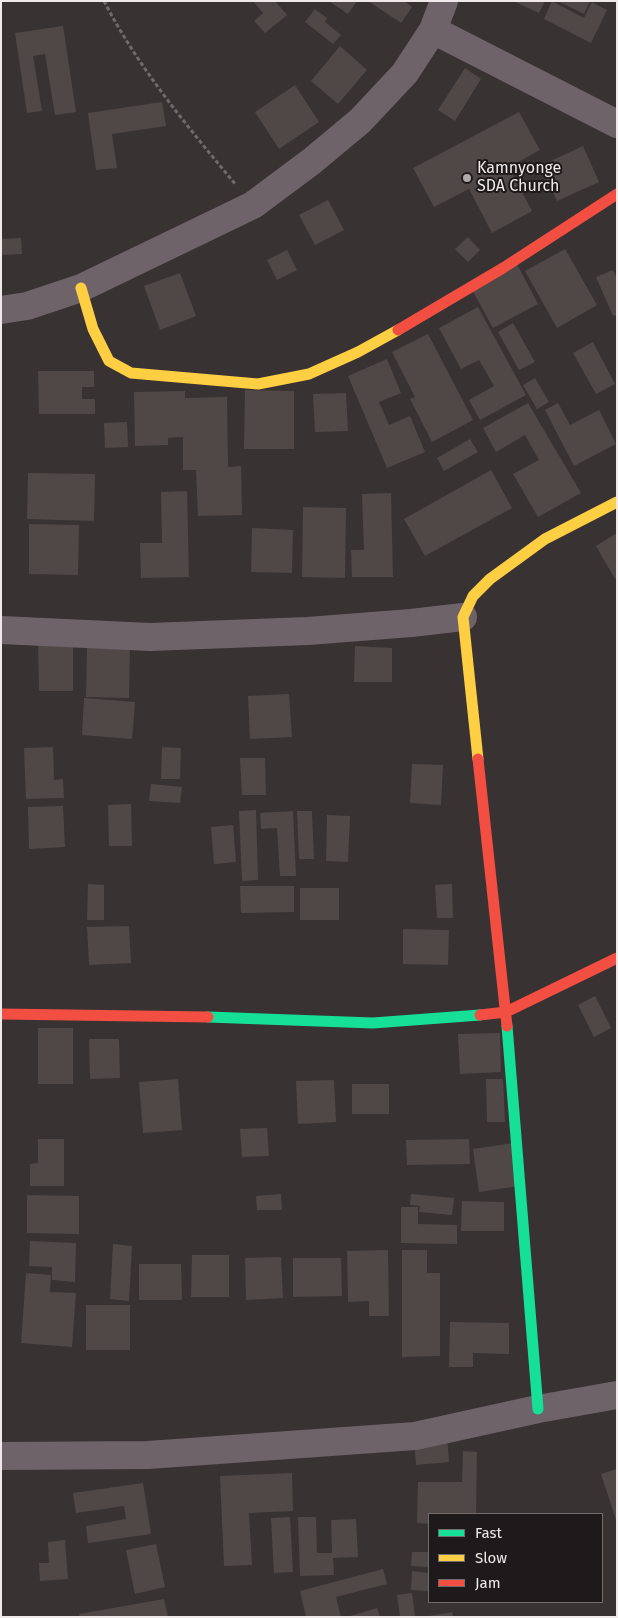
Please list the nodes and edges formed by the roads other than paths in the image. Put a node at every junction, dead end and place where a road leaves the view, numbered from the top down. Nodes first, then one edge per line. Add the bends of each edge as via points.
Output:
1 (444, 1) edge
2 (433, 30) junction
3 (617, 124) edge
4 (617, 194) edge
5 (81, 288) junction
6 (1, 310) edge
7 (617, 502) edge
8 (463, 617) junction
9 (1, 630) edge
10 (617, 958) edge
11 (506, 1012) junction
12 (1, 1014) edge
13 (617, 1395) edge
14 (538, 1410) junction
15 (1, 1456) edge

1 - 2 street
2 - 3 street
2 - 5 street via 405,73 360,121 253,205
4 - 5 street via 503,268 358,352 309,374 258,384 131,373 109,361 93,329
5 - 6 street via 27,306
7 - 8 street via 546,539 490,579 473,596
8 - 9 street via 308,631 150,637
8 - 11 street
10 - 11 street
11 - 12 street via 373,1022
11 - 14 street
13 - 14 street
14 - 15 street via 415,1436 148,1455

